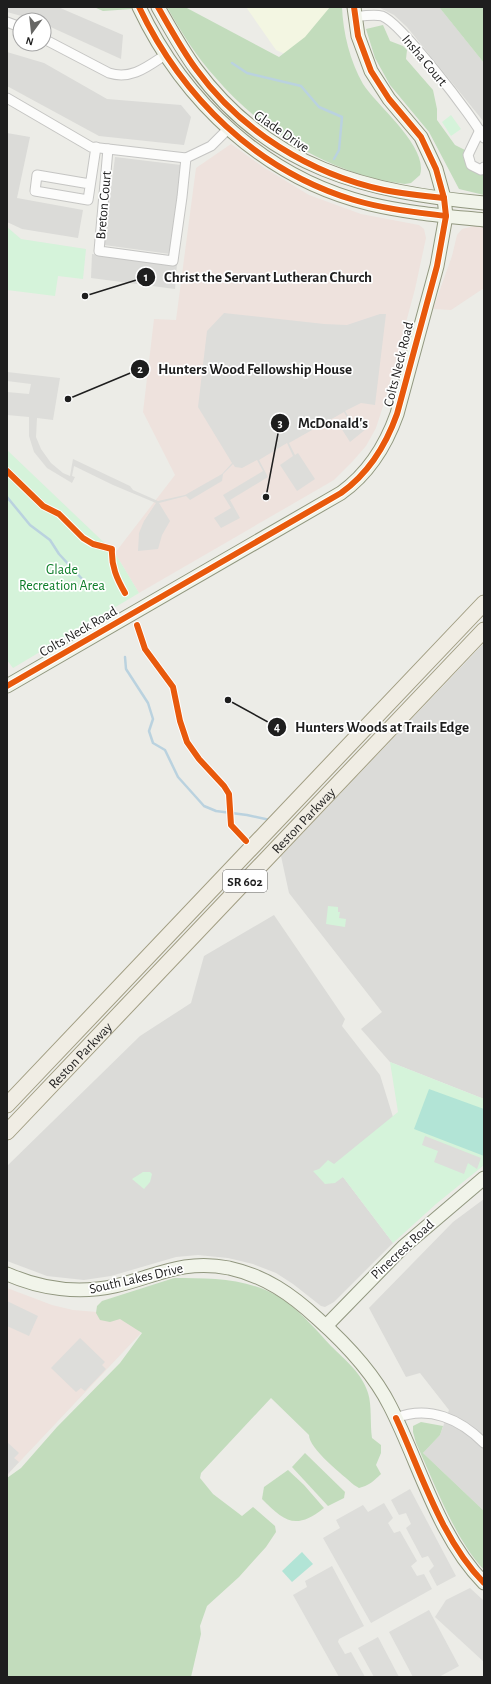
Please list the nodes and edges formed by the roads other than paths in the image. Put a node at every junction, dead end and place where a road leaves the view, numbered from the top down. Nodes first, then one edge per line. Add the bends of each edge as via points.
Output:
1 (140, 7) edge
2 (158, 7) edge
3 (354, 12) edge
4 (52, 44) edge
5 (165, 55) junction
6 (7, 98) edge
7 (228, 129) junction
8 (482, 134) edge
9 (96, 147) junction
10 (108, 149) junction
11 (186, 158) junction
12 (484, 167) edge
13 (90, 184) junction
14 (444, 198) junction
15 (484, 203) edge
16 (446, 216) junction
17 (484, 220) edge
18 (484, 603) edge
19 (484, 630) edge
20 (7, 686) edge
21 (7, 1105) edge
22 (7, 1132) edge
23 (484, 1178) edge
24 (7, 1274) edge
25 (326, 1326) junction
26 (396, 1418) junction
27 (484, 1443) edge
28 (484, 1583) edge

1 - 5 street
2 - 14 street, Glade Drive via 210,87 234,112 276,145 312,165 354,181 384,190
3 - 8 street, Insha Court via 382,16 408,37
3 - 14 street, Colts Neck Road via 362,51 371,72 389,99 421,137 436,169
4 - 5 street via 120,76 138,72
5 - 7 street via 191,90
6 - 9 street via 91,147
7 - 11 street via 211,146
7 - 16 street via 278,165 314,185 339,195 385,208
8 - 12 street, Insha Court via 468,155 471,165 481,170
9 - 10 street
9 - 13 street, Breton Court
10 - 11 street
10 - 11 street, Breton Court via 99,251 173,260
13 - 13 street, Breton Court via 88,200 35,191 37,175
14 - 15 street, Glade Drive
14 - 16 street, Colts Neck Road
16 - 17 street
16 - 20 street, Colts Neck Road via 437,266 397,414 388,437 361,476 333,498
18 - 21 main road, Reston Parkway / SR 602
19 - 22 main road, Reston Parkway / SR 602
23 - 25 street, Pinecrest Road via 403,1247
24 - 25 street, South Lakes Drive via 48,1287 84,1290 113,1286 178,1267 221,1267 252,1274 271,1283 295,1299
25 - 26 street, South Lakes Drive via 372,1377
26 - 27 street via 421,1413 443,1416 462,1424
26 - 28 street, South Lakes Drive via 450,1537

